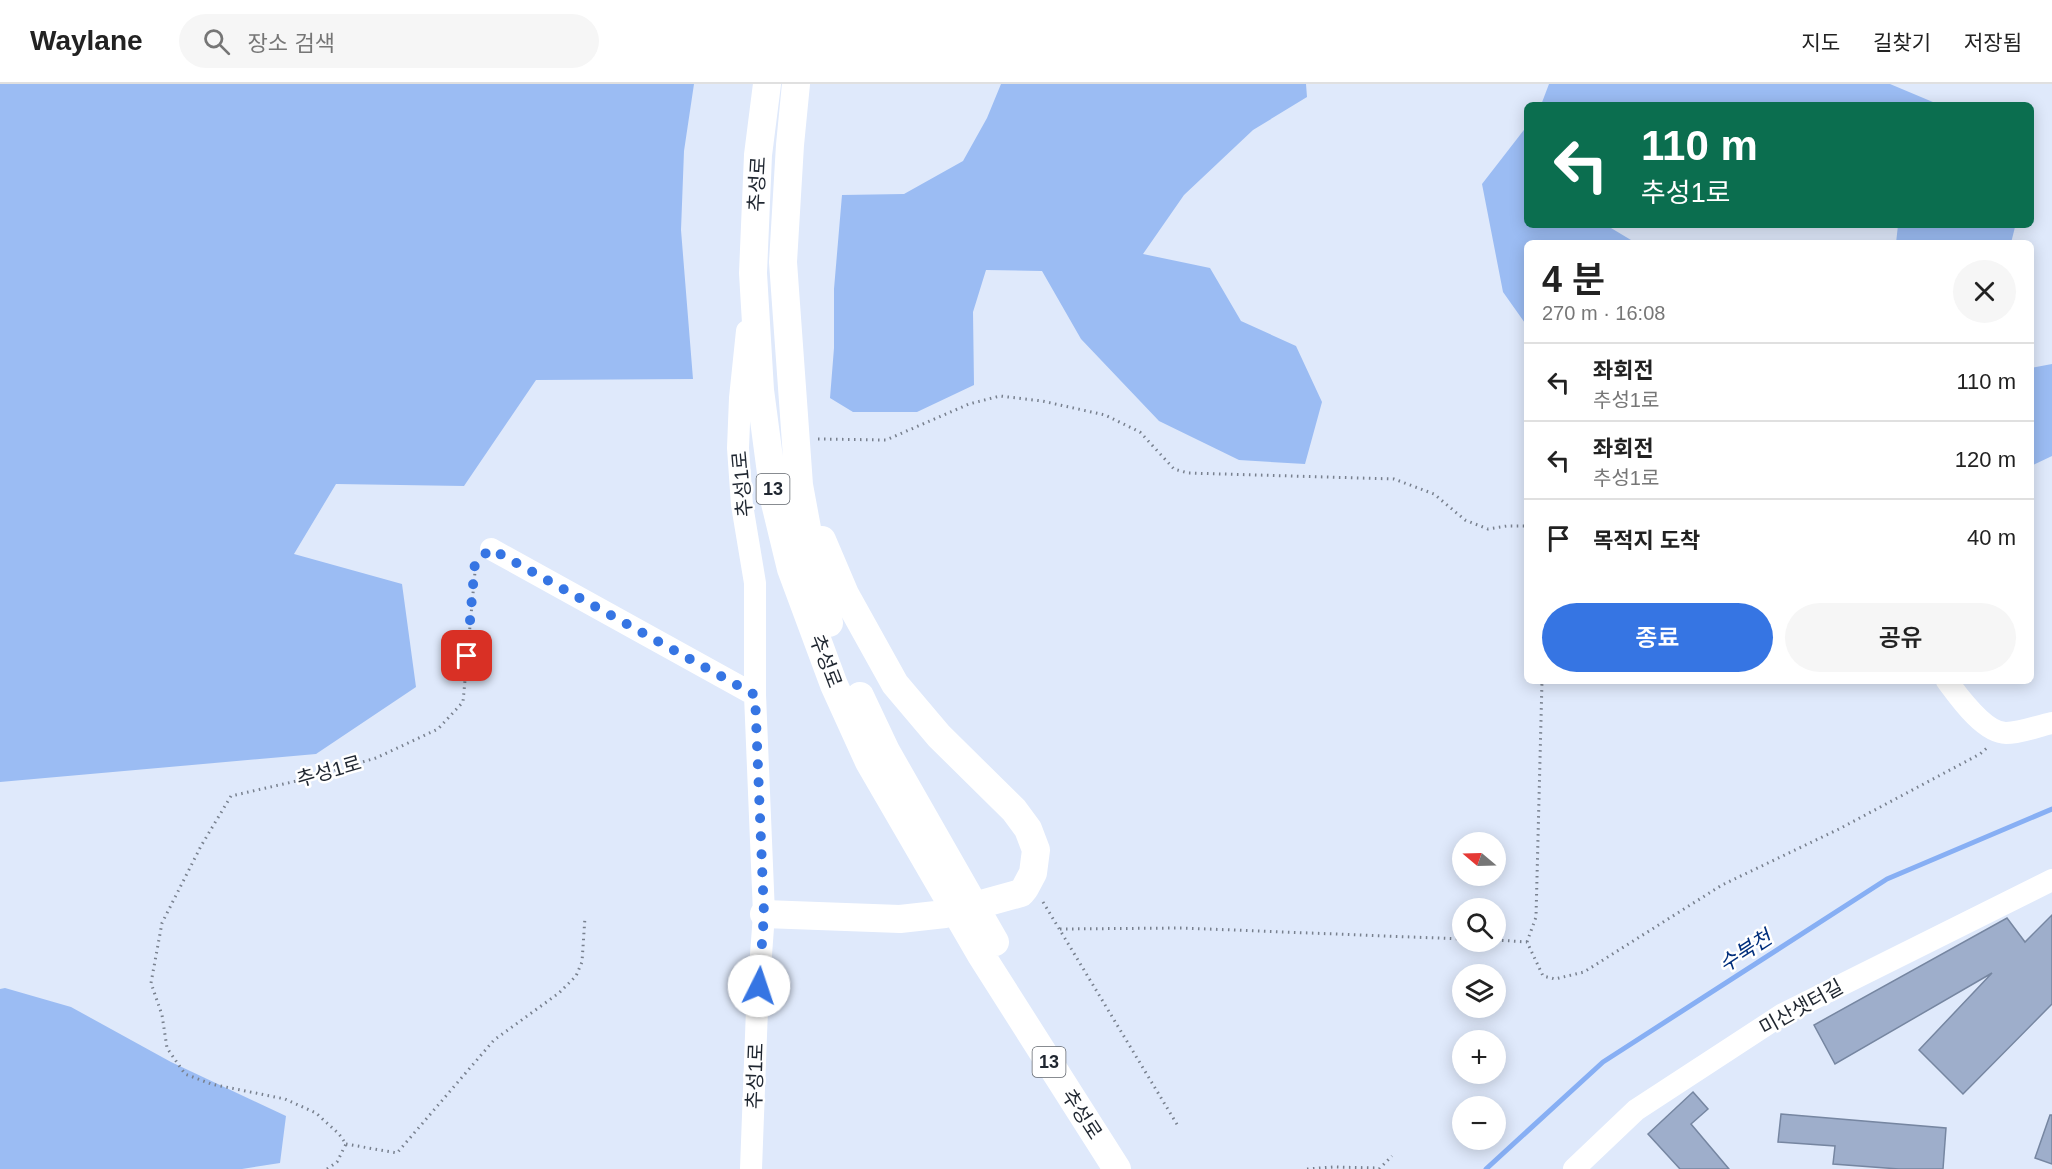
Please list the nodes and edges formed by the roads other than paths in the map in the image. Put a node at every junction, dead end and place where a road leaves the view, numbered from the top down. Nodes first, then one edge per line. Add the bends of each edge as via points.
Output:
1 (766, 84) edge
2 (796, 84) edge
3 (753, 273) junction
4 (799, 485) junction
5 (491, 549) road end
6 (1949, 684) edge
7 (755, 695) junction
8 (2052, 723) edge
9 (938, 862) junction
10 (2052, 880) edge
11 (764, 914) junction
12 (1130, 1166) edge
13 (751, 1169) edge
14 (1574, 1169) edge

1 - 3 main road, 추성로 / 13 via 758,155
2 - 4 main road, 추성로 / 13 via 783,262
3 - 7 street, 추성1로 via 738,448 742,505 755,583
3 - 9 main road, 추성로 / 13 via 760,390 775,503 792,569 834,685 869,762
4 - 9 main road, 추성로 / 13 via 832,639
4 - 11 main road via 845,594 895,684 939,736 1014,810 1028,829 1036,850 1033,873 1021,892 945,914 900,919
5 - 7 street
6 - 8 street via 1983,723 2004,733
7 - 11 street, 추성1로
9 - 12 main road, 추성로 / 13 via 991,953
10 - 14 street, 미산샛터길 via 1783,1014 1636,1110
11 - 13 street, 추성1로

